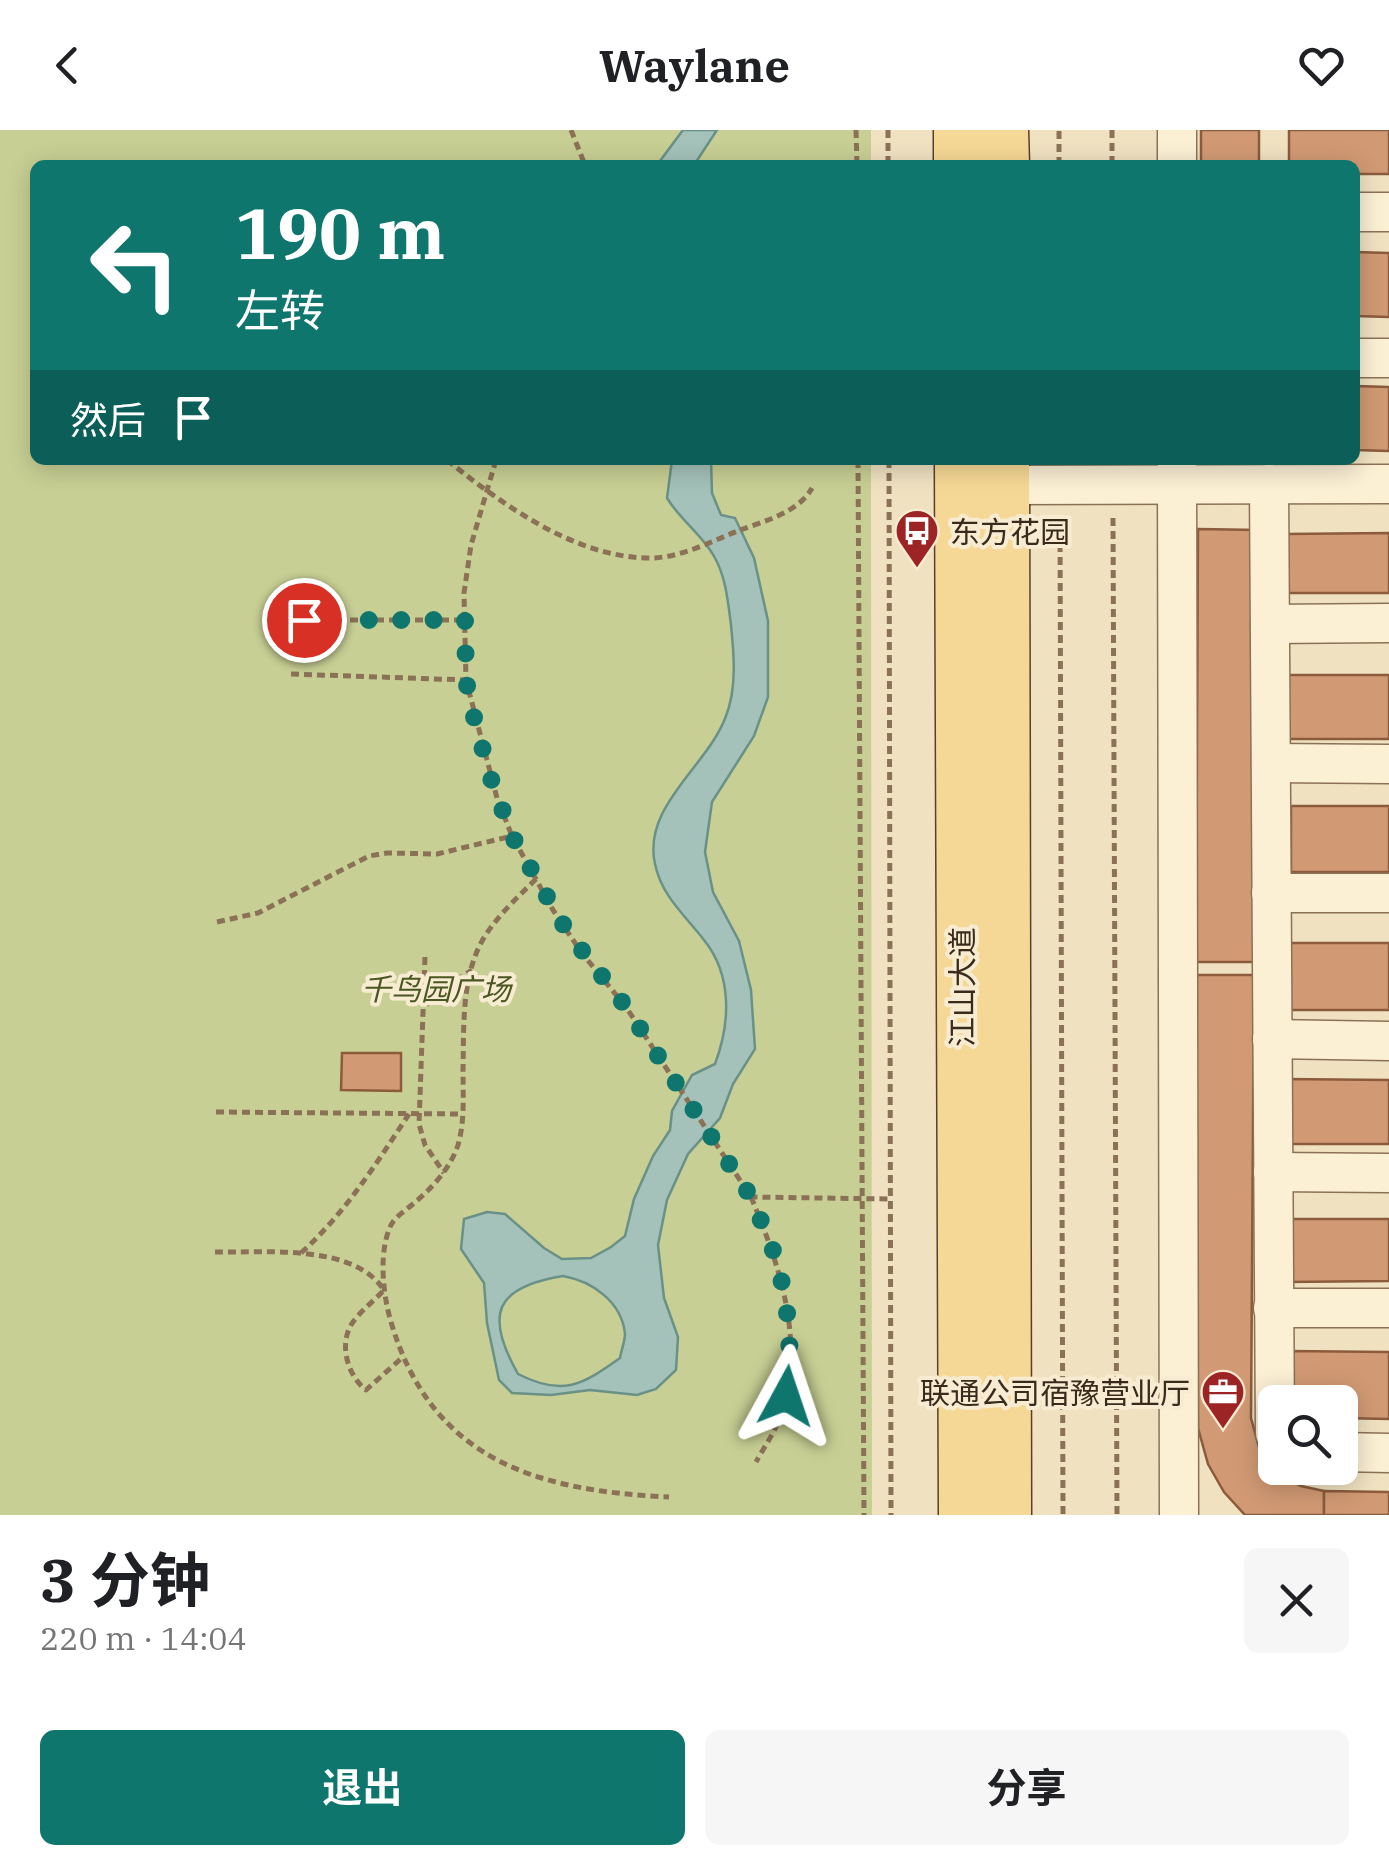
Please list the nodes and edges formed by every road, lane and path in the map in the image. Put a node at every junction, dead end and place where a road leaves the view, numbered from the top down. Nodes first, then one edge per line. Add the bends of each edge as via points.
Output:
1 (571, 130) edge
2 (856, 130) edge
3 (888, 130) edge
4 (958, 130) edge
5 (1004, 130) edge
6 (1059, 130) edge
7 (1112, 130) edge
8 (1177, 130) edge
9 (583, 160) edge
10 (856, 160) edge
11 (888, 160) edge
12 (958, 160) edge
13 (1004, 160) edge
14 (1059, 160) edge
15 (1112, 160) edge
16 (1177, 160) edge
17 (1360, 212) edge
18 (1389, 212) edge
19 (1360, 358) edge
20 (1389, 358) edge
21 (453, 465) edge
22 (494, 465) edge
23 (858, 465) edge
24 (889, 465) edge
25 (982, 472) edge
26 (1178, 472) edge
27 (1060, 484) junction
28 (1113, 484) junction
29 (1269, 484) junction
30 (1389, 484) edge
31 (812, 488) dead end
32 (485, 491) junction
33 (285, 620) dead end
34 (465, 620) junction
35 (1389, 623) edge
36 (1270, 624) junction
37 (291, 674) dead end
38 (466, 680) junction
39 (1270, 762) junction
40 (1389, 764) edge
41 (512, 836) junction
42 (536, 880) junction
43 (1271, 893) junction
44 (1389, 893) edge
45 (217, 922) dead end
46 (425, 957) dead end
47 (472, 970) junction
48 (424, 1007) junction
49 (1272, 1038) junction
50 (1389, 1041) edge
51 (216, 1112) dead end
52 (409, 1114) junction
53 (420, 1114) junction
54 (462, 1114) junction
55 (1273, 1172) junction
56 (444, 1173) junction
57 (1389, 1173) edge
58 (751, 1197) junction
59 (862, 1199) junction
60 (890, 1199) junction
61 (215, 1252) dead end
62 (301, 1253) junction
63 (384, 1290) junction
64 (1273, 1308) junction
65 (1389, 1308) edge
66 (404, 1356) junction
67 (1274, 1385) edge
68 (984, 1392) junction
69 (1358, 1452) edge
70 (1389, 1453) edge
71 (756, 1462) dead end
72 (669, 1497) dead end
73 (864, 1515) edge
74 (891, 1515) edge
75 (951, 1515) edge
76 (963, 1515) edge
77 (1007, 1515) edge
78 (1028, 1515) edge
79 (1063, 1515) edge
80 (1117, 1515) edge
81 (1180, 1515) edge

1 - 9 path
2 - 10 path
3 - 11 path
4 - 12 main road
5 - 13 main road
6 - 14 path
7 - 15 path
8 - 16 lane
17 - 18 lane
19 - 20 lane
21 - 32 path
22 - 32 path
23 - 59 path
24 - 60 path
25 - 27 lane
25 - 68 main road, 江山大道
26 - 28 lane
26 - 29 lane
26 - 81 lane
27 - 28 lane
27 - 79 path
28 - 80 path
29 - 30 lane
29 - 36 lane
31 - 32 path via 790,510 655,558 618,556 559,533
32 - 34 path via 471,545
33 - 34 path
34 - 38 path
35 - 36 lane
36 - 39 lane
37 - 38 path
38 - 41 path
39 - 40 lane
39 - 43 lane
41 - 42 path
41 - 45 path via 437,854 369,856 258,913
42 - 47 path via 483,939
42 - 58 path
43 - 44 lane
43 - 49 lane
46 - 48 path
47 - 48 path
47 - 54 path
48 - 53 path
49 - 50 lane
49 - 55 lane
51 - 52 path
52 - 53 path
52 - 62 path via 370,1176
53 - 54 path
53 - 56 path via 425,1145
54 - 56 path via 458,1145
55 - 57 lane
55 - 64 lane
56 - 63 path via 391,1223
58 - 59 path
58 - 71 path via 784,1290 790,1375 781,1416
59 - 60 path
59 - 73 path
60 - 74 path
61 - 62 path
62 - 63 path via 361,1267
63 - 66 path
63 - 66 path via 351,1325 348,1365 366,1390
64 - 65 lane
64 - 67 lane
66 - 72 path via 443,1420 478,1452 556,1482
68 - 75 main road
68 - 76 main road, 江山大道
68 - 77 main road, 江山大道
68 - 78 main road
69 - 70 lane

